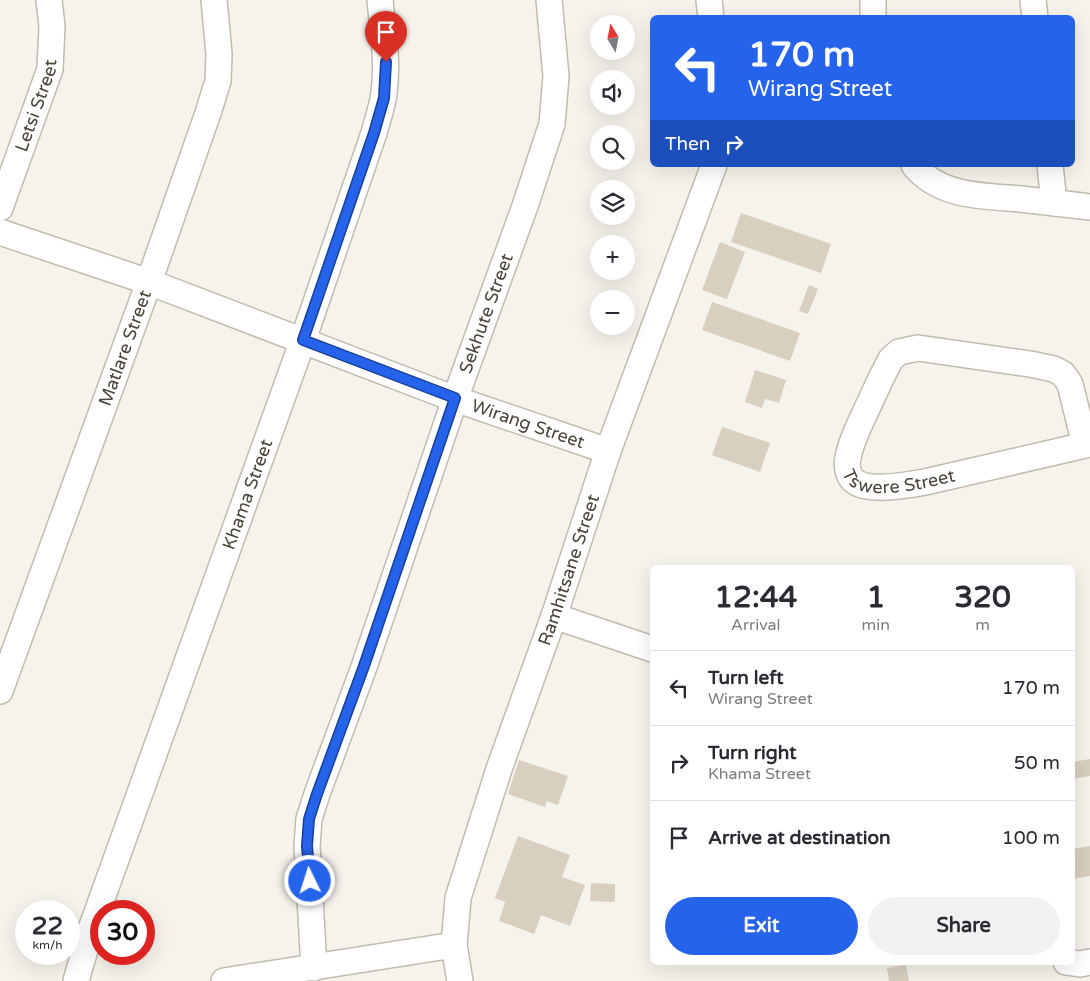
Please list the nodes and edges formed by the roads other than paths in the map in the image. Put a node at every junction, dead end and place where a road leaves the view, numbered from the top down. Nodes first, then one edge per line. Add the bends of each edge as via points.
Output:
1 (49, 0) edge
2 (214, 0) edge
3 (380, 0) edge
4 (549, 0) edge
5 (709, 0) edge
6 (873, 0) edge
7 (1033, 0) edge
8 (711, 15) edge
9 (873, 15) edge
10 (1035, 15) edge
11 (713, 167) edge
12 (915, 167) edge
13 (1050, 167) edge
14 (1054, 203) junction
15 (1090, 207) edge
16 (0, 208) edge
17 (0, 232) edge
18 (149, 282) junction
19 (303, 340) junction
20 (455, 398) junction
21 (1087, 445) edge
22 (608, 451) junction
23 (554, 616) junction
24 (650, 648) edge
25 (0, 690) edge
26 (454, 945) junction
27 (1090, 962) edge
28 (1075, 963) edge
29 (314, 968) junction
30 (76, 981) edge
31 (224, 981) edge
32 (460, 981) edge

1 - 16 street, Letsi Street via 52,26 50,70
2 - 18 street, Matlare Street via 218,81
3 - 19 street, Khama Street via 386,62 384,98
4 - 20 street, Sekhute Street via 556,76 552,124 526,206
5 - 8 street
6 - 9 street
7 - 10 street
11 - 22 street, Ramhitsane Street
12 - 14 street via 932,182 956,192
13 - 14 street
14 - 15 street
17 - 18 street, Wirang Street
18 - 19 street, Wirang Street
18 - 25 street, Matlare Street
19 - 20 street, Wirang Street
19 - 30 street, Khama Street via 91,929
20 - 22 street, Wirang Street
20 - 29 street, Sekhute Street via 309,819 307,846
21 - 21 street, Tswere Street via 1070,384 1063,374 1030,364 918,348 900,352 891,359 857,430 847,467 853,480 860,484 904,485
22 - 23 street, Ramhitsane Street
23 - 24 street
23 - 26 street, Ramhitsane Street via 499,769 458,898
26 - 29 street
26 - 32 street, Ramhitsane Street
27 - 28 street
29 - 31 street

